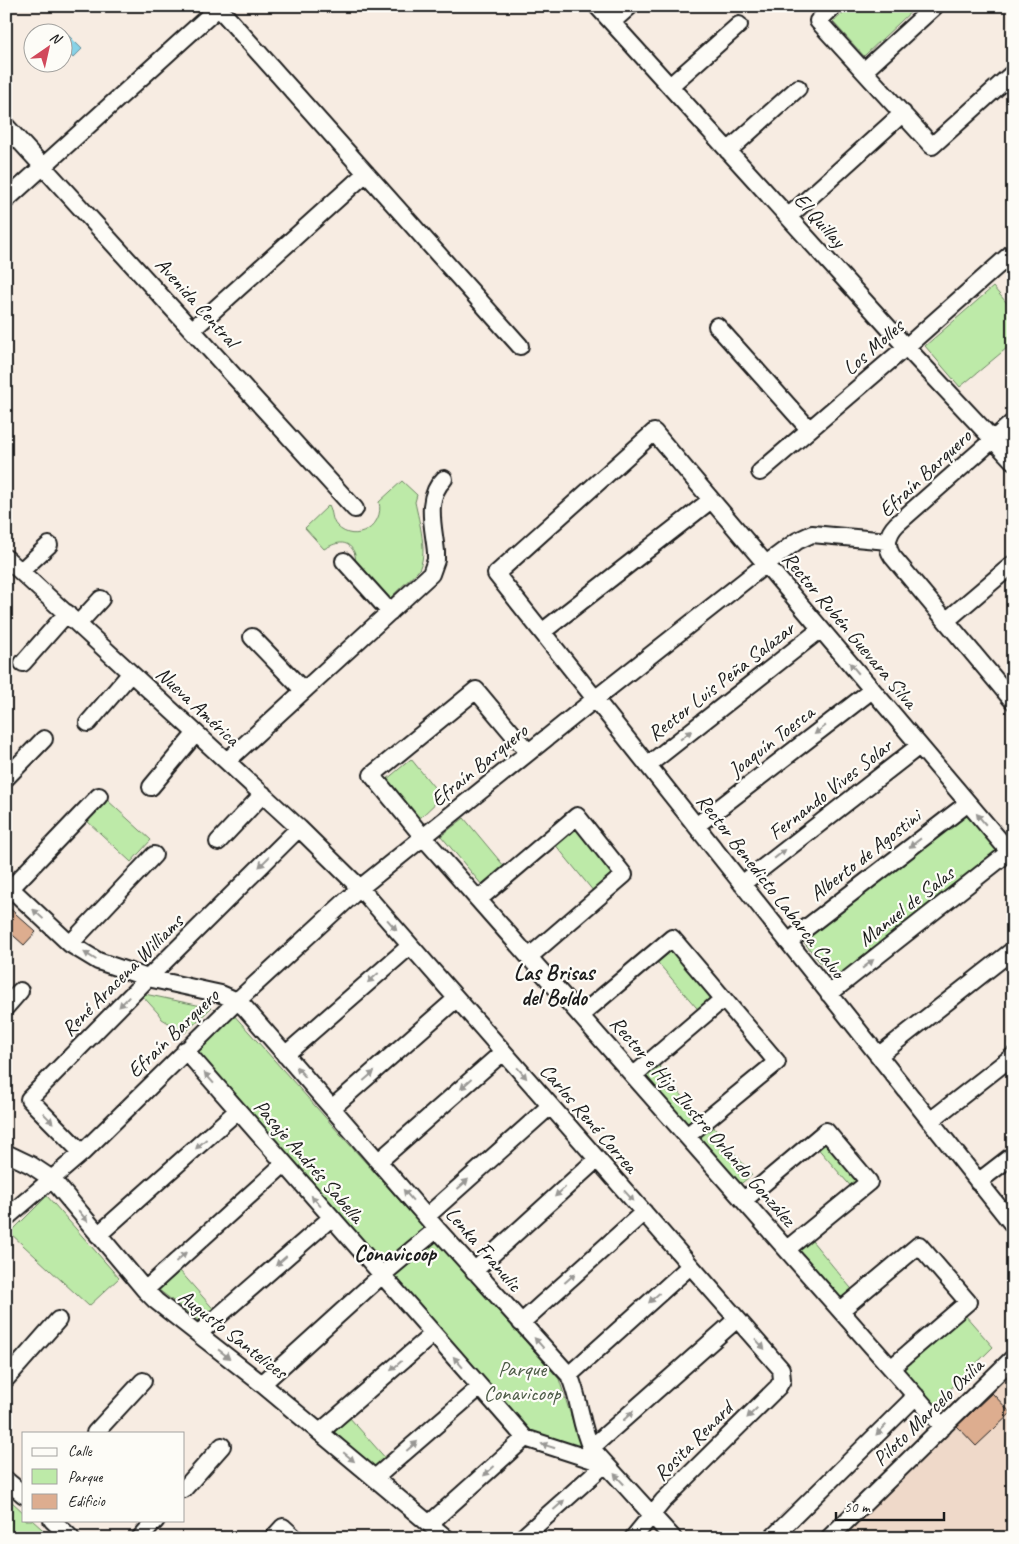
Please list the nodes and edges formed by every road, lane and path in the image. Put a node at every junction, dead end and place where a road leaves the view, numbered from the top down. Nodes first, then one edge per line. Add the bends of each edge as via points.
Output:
1 (597, 6) edge
2 (630, 6) edge
3 (834, 6) edge
4 (935, 6) edge
5 (218, 7) edge
6 (612, 22) junction
7 (739, 25) dead end
8 (864, 71) junction
9 (1013, 73) edge
10 (670, 86) junction
11 (798, 88) dead end
12 (902, 113) junction
13 (6, 126) edge
14 (728, 151) junction
15 (43, 166) junction
16 (366, 173) junction
17 (6, 200) edge
18 (788, 217) junction
19 (1013, 252) edge
20 (717, 326) dead end
21 (193, 329) junction
22 (520, 346) dead end
23 (906, 347) junction
24 (1013, 422) edge
25 (809, 429) junction
26 (993, 438) junction
27 (1013, 461) edge
28 (760, 472) dead end
29 (444, 479) dead end
30 (711, 500) junction
31 (356, 508) dead end
32 (888, 540) junction
33 (49, 545) dead end
34 (6, 558) edge
35 (344, 560) dead end
36 (766, 564) junction
37 (1013, 564) edge
38 (21, 572) junction
39 (496, 574) joint
40 (101, 599) dead end
41 (390, 612) junction
42 (72, 619) junction
43 (946, 621) junction
44 (821, 630) junction
45 (542, 632) junction
46 (252, 637) dead end
47 (23, 663) dead end
48 (131, 673) junction
49 (303, 690) junction
50 (872, 690) junction
51 (595, 699) junction
52 (1013, 701) edge
53 (88, 723) dead end
54 (196, 733) junction
55 (44, 738) dead end
56 (920, 746) junction
57 (528, 752) junction
58 (227, 761) junction
59 (648, 765) junction
60 (6, 778) edge
61 (151, 787) dead end
62 (263, 794) junction
63 (99, 796) dead end
64 (968, 803) junction
65 (696, 826) junction
66 (299, 828) junction
67 (424, 837) junction
68 (218, 842) dead end
69 (1011, 854) edge
70 (154, 855) dead end
71 (742, 884) junction
72 (8, 886) edge
73 (360, 888) junction
74 (479, 899) junction
75 (788, 942) junction
76 (70, 944) junction
77 (410, 946) junction
78 (1013, 950) edge
79 (530, 956) junction
80 (148, 978) junction
81 (20, 991) dead end
82 (829, 994) junction
83 (456, 999) junction
84 (723, 999) junction
85 (237, 1001) junction
86 (6, 1007) edge
87 (581, 1015) junction
88 (185, 1050) junction
89 (503, 1052) junction
90 (286, 1054) junction
91 (878, 1056) junction
92 (1013, 1056) edge
93 (634, 1075) junction
94 (550, 1106) junction
95 (332, 1108) junction
96 (237, 1111) junction
97 (930, 1121) junction
98 (687, 1136) junction
99 (6, 1153) edge
100 (82, 1153) junction
101 (1013, 1155) edge
102 (596, 1159) junction
103 (380, 1162) junction
104 (284, 1164) junction
105 (52, 1179) junction
106 (978, 1182) junction
107 (744, 1200) junction
108 (644, 1212) junction
109 (6, 1218) edge
110 (331, 1218) junction
111 (432, 1223) junction
112 (1013, 1225) edge
113 (98, 1235) junction
114 (787, 1249) junction
115 (690, 1266) junction
116 (474, 1270) junction
117 (382, 1275) junction
118 (145, 1290) junction
119 (841, 1310) junction
120 (737, 1318) junction
121 (58, 1320) dead end
122 (521, 1323) junction
123 (198, 1334) junction
124 (433, 1334) junction
125 (1013, 1358) edge
126 (891, 1368) junction
127 (569, 1375) junction
128 (783, 1376) joint
129 (6, 1379) edge
130 (143, 1380) dead end
131 (262, 1384) junction
132 (480, 1387) junction
133 (916, 1396) junction
134 (943, 1427) junction
135 (96, 1432) edge
136 (320, 1432) junction
137 (525, 1438) junction
138 (222, 1446) dead end
139 (591, 1448) junction
140 (605, 1464) junction
141 (375, 1478) junction
142 (185, 1488) edge
143 (652, 1515) junction
144 (54, 1522) edge
145 (154, 1522) edge
146 (429, 1524) junction
147 (278, 1532) edge
148 (71, 1538) edge
149 (140, 1538) edge
150 (295, 1538) edge
151 (446, 1538) edge
152 (522, 1538) edge
153 (633, 1538) edge
154 (673, 1538) edge
155 (772, 1538) edge
156 (830, 1538) edge

1 - 6 street, El Quillay
2 - 6 street
3 - 8 street via 818,21
4 - 8 street
5 - 15 street
5 - 16 street
6 - 10 street, El Quillay
7 - 10 street
8 - 12 street
9 - 12 street via 932,146
10 - 14 street, El Quillay
11 - 14 street
12 - 18 street
13 - 15 street, Avenida Central
14 - 18 street, El Quillay
15 - 17 street
15 - 21 street, Avenida Central
16 - 21 street
16 - 22 street
18 - 23 street, El Quillay
19 - 23 street, Los Molles
20 - 25 street
21 - 31 street, Avenida Central
23 - 25 street, Los Molles
23 - 26 street, El Quillay
24 - 26 street, Efraín Barquero
25 - 28 street, Los Molles
26 - 27 street, El Quillay
26 - 32 street, Efraín Barquero via 897,524
29 - 41 street via 432,500 434,568
30 - 36 street, Rector Rubén Guevara Silva
30 - 39 street, Rector Rubén Guevara Silva via 654,432
30 - 45 street
32 - 36 street, Efraín Barquero via 812,534 797,540
32 - 43 street via 892,556
33 - 38 street
34 - 38 street, Nueva América
35 - 41 street
36 - 44 street, Rector Rubén Guevara Silva
36 - 51 street, Efraín Barquero
37 - 43 street
38 - 42 street, Nueva América
39 - 45 street, Rector Benedicto Labarca Calvo
40 - 42 street
41 - 49 street
42 - 47 street
42 - 48 street, Nueva América
43 - 52 street
50 -> 44 street, Rector Rubén Guevara Silva
59 -> 44 street, Rector Luis Peña Salazar
45 - 51 street, Rector Benedicto Labarca Calvo
46 - 49 street
48 - 53 street
48 - 54 street, Nueva América
49 - 58 street
50 - 56 street, Rector Rubén Guevara Silva
50 -> 65 street, Joaquín Toesca
51 - 57 street, Efraín Barquero
51 - 59 street, Rector Benedicto Labarca Calvo
54 - 58 street, Nueva América
54 - 61 street
55 - 60 street
56 - 64 street, Rector Rubén Guevara Silva
71 -> 56 street, Fernando Vives Solar
57 - 67 street, Efraín Barquero
57 - 67 street, Rector e Hijo Ilustre Orlando González via 476,690 372,775
58 - 62 street, Nueva América
59 - 65 street, Rector Benedicto Labarca Calvo
62 - 66 street, Nueva América
62 - 68 street
63 - 72 street
69 -> 64 street, Rector Rubén Guevara Silva
64 -> 75 street, Alberto de Agostini
65 - 71 street, Rector Benedicto Labarca Calvo
66 - 73 street, Nueva América
66 -> 80 street, René Aracena Williams
67 - 73 street, Efraín Barquero
67 - 74 street, Rector e Hijo Ilustre Orlando González
82 -> 69 street, Manuel de Salas
70 - 76 street
71 - 75 street, Rector Benedicto Labarca Calvo
76 -> 72 street
73 -> 77 street, Carlos René Correa
73 - 85 street, Efraín Barquero
74 - 79 street, Rector e Hijo Ilustre Orlando González
74 - 79 street via 577,816 624,875
75 - 82 street, Rector Benedicto Labarca Calvo
80 -> 76 street via 106,965
77 - 83 street, Carlos René Correa
77 -> 90 street
78 - 91 street
79 - 87 street, Rector e Hijo Ilustre Orlando González
80 - 85 street via 221,994
80 -> 100 street, René Aracena Williams via 29,1099
81 - 86 street
82 - 91 street, Rector Benedicto Labarca Calvo
83 - 89 street, Carlos René Correa
95 -> 83 street
84 - 87 street via 672,938
84 - 93 street
84 - 98 street via 777,1062
85 - 88 street, Efraín Barquero
85 - 90 street, Lenka Franulic
87 - 93 street, Rector e Hijo Ilustre Orlando González
96 -> 88 street, Pasaje Andrés Sabella
88 - 100 street, Efraín Barquero
89 -> 94 street, Carlos René Correa
89 -> 103 street
95 -> 90 street, Lenka Franulic
91 - 97 street, Rector Benedicto Labarca Calvo
92 - 97 street
93 - 98 street, Rector e Hijo Ilustre Orlando González
94 - 102 street, Carlos René Correa
111 -> 94 street
95 - 103 street, Lenka Franulic
96 - 104 street, Pasaje Andrés Sabella
96 -> 113 street
97 - 106 street, Rector Benedicto Labarca Calvo
98 - 107 street, Rector e Hijo Ilustre Orlando González
99 - 105 street, Augusto Santelices via 32,1164
100 - 105 street, Efraín Barquero
101 - 106 street
102 -> 108 street, Carlos René Correa
102 -> 116 street
111 -> 103 street, Lenka Franulic
110 -> 104 street, Pasaje Andrés Sabella
118 -> 104 street
105 - 109 street, Efraín Barquero
105 -> 113 street, Augusto Santelices
106 - 112 street, Rector Benedicto Labarca Calvo
107 - 114 street, Rector e Hijo Ilustre Orlando González
107 - 114 street via 826,1132 869,1182
108 - 115 street, Carlos René Correa
122 -> 108 street
110 - 117 street, Pasaje Andrés Sabella
110 -> 123 street
111 - 116 street, Lenka Franulic
111 - 117 street
113 - 118 street, Augusto Santelices
114 - 119 street, Rector e Hijo Ilustre Orlando González
115 - 120 street, Carlos René Correa
115 -> 127 street
116 - 122 street, Lenka Franulic
117 - 124 street, Pasaje Andrés Sabella
117 - 131 street
118 - 123 street, Augusto Santelices
119 - 126 street, Rector e Hijo Ilustre Orlando González
119 - 126 street via 919,1245 968,1302
120 -> 128 street, Carlos René Correa via 779,1366
139 -> 120 street
121 - 129 street
127 -> 122 street, Lenka Franulic
123 -> 131 street, Augusto Santelices
132 -> 124 street, Pasaje Andrés Sabella
124 -> 136 street
125 - 134 street, Piloto Marcelo Oxilia
126 - 133 street, Rector e Hijo Ilustre Orlando González
127 - 139 street, Lenka Franulic
128 -> 143 street, Rosita Renard via 778,1387
130 - 135 street
131 - 136 street, Augusto Santelices
132 - 137 street, Pasaje Andrés Sabella
141 -> 132 street
133 - 134 street, Rector e Hijo Ilustre Orlando González
133 -> 155 street, Piloto Marcelo Oxilia
134 - 156 street, Piloto Marcelo Oxilia
136 -> 141 street, Augusto Santelices
140 -> 137 street
137 -> 146 street
138 - 142 street
139 - 140 street, Lenka Franulic
143 -> 140 street, Lenka Franulic
152 -> 140 street
141 - 146 street, Augusto Santelices
143 - 153 street, Rosita Renard
143 - 154 street, Lenka Franulic
144 - 148 street
145 - 149 street
146 - 151 street, Augusto Santelices
147 - 150 street

